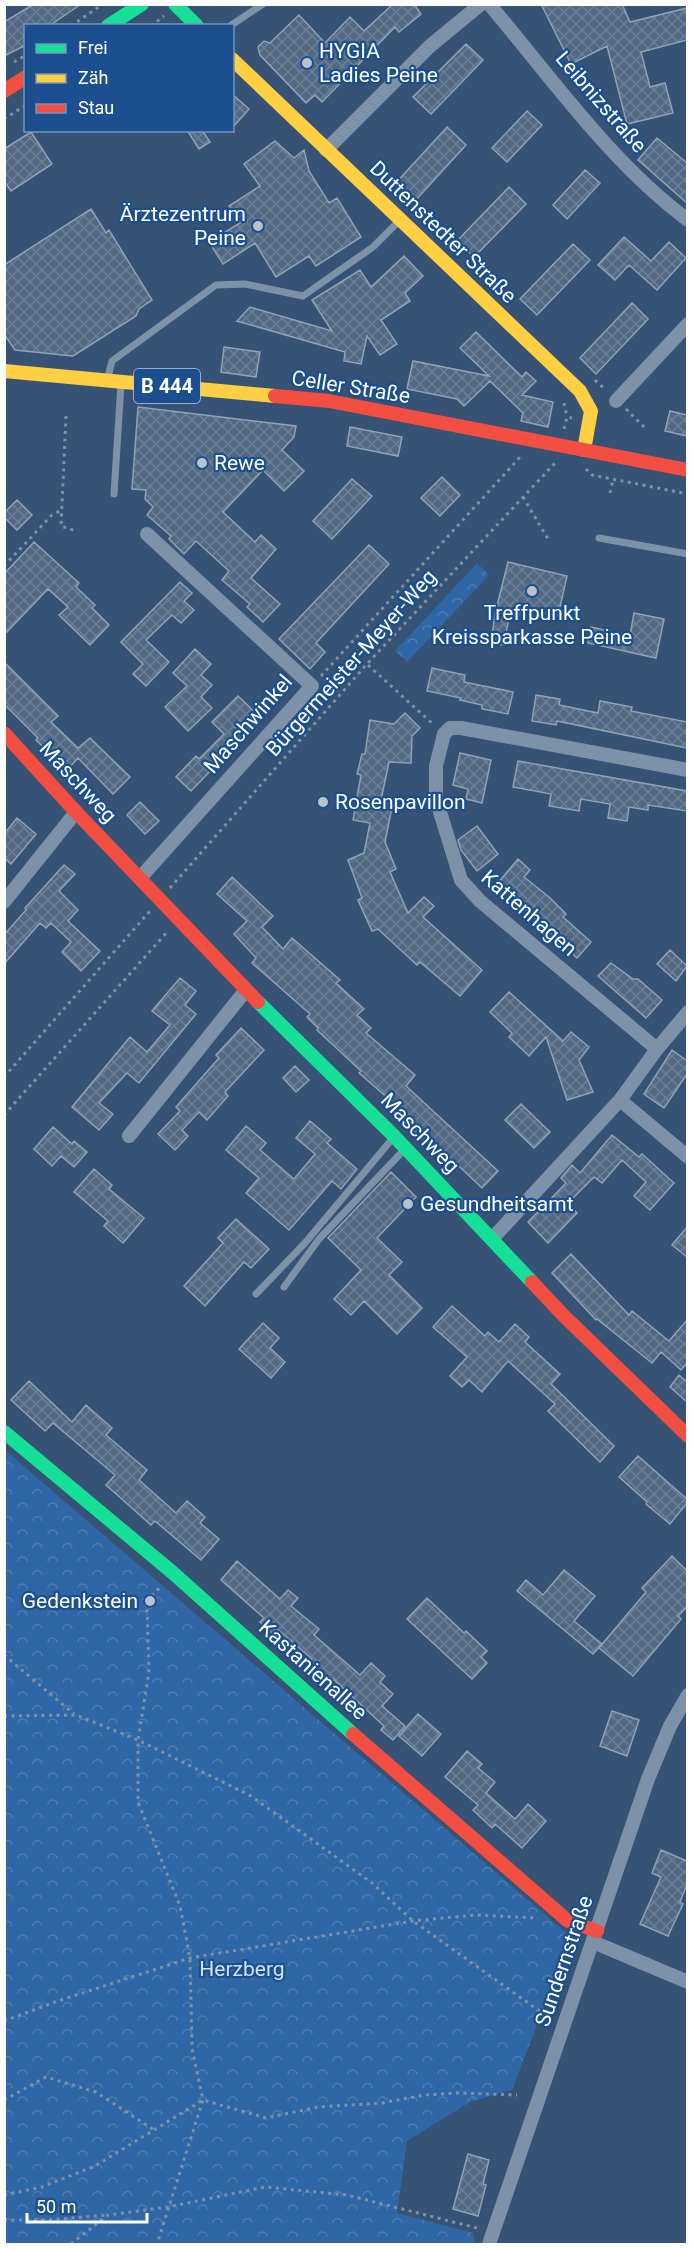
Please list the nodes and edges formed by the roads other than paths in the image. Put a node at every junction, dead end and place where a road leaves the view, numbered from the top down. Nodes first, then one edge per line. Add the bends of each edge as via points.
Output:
1 (142, 4) edge
2 (175, 4) edge
3 (263, 4) edge
4 (481, 4) edge
5 (489, 4) edge
6 (111, 24) edge
7 (195, 24) edge
8 (233, 24) edge
9 (234, 62) edge
10 (24, 78) edge
11 (4, 91) edge
12 (326, 150) junction
13 (400, 220) junction
14 (687, 220) edge
15 (687, 324) edge
16 (4, 371) edge
17 (114, 380) junction
18 (616, 400) road end
19 (584, 450) junction
20 (687, 470) edge
21 (114, 494) dead end
22 (147, 534) dead end
23 (599, 538) dead end
24 (687, 554) edge
25 (4, 733) edge
26 (687, 770) edge
27 (76, 812) junction
28 (140, 878) junction
29 (4, 902) edge
30 (246, 990) junction
31 (687, 1012) edge
32 (657, 1049) junction
33 (620, 1100) junction
34 (129, 1136) dead end
35 (394, 1136) junction
36 (406, 1148) junction
37 (687, 1157) edge
38 (492, 1239) junction
39 (284, 1287) dead end
40 (256, 1294) dead end
41 (4, 1432) edge
42 (687, 1436) edge
43 (687, 1695) edge
44 (595, 1936) junction
45 (687, 1982) edge
46 (491, 2239) edge

1 - 6 street
2 - 7 street
3 - 8 lane
4 - 12 street via 430,46
5 - 14 street, Leibnizstraße via 616,155
9 - 12 street, Duttenstedter Straße
10 - 11 street
12 - 13 street, Duttenstedter Straße
13 - 17 lane via 373,247 303,296 245,284 216,285 112,360
13 - 19 street, Duttenstedter Straße via 580,391 591,411
15 - 18 street
16 - 17 street, Celler Straße / B 444
17 - 19 street, Celler Straße / B 444 via 329,401
17 - 21 lane
19 - 20 street, Celler Straße / B 444
22 - 28 street, Maschwinkel via 317,681
23 - 24 lane
25 - 27 street, Maschweg
26 - 32 street, Kattenhagen via 461,728 450,728 444,734 436,766 436,799 461,880 480,901
27 - 28 street, Maschweg
27 - 29 street
28 - 30 street, Maschweg
30 - 34 street
30 - 35 street, Maschweg
31 - 32 street
32 - 33 street
33 - 37 street
33 - 38 street
35 - 36 street, Maschweg
35 - 40 lane via 305,1243
36 - 38 street, Maschweg
36 - 39 lane via 319,1239
38 - 42 street, Maschweg
41 - 44 street, Kastanienallee via 172,1572 568,1921
43 - 44 street, Sundernstraße via 648,1779
44 - 45 street
44 - 46 street, Sundernstraße

